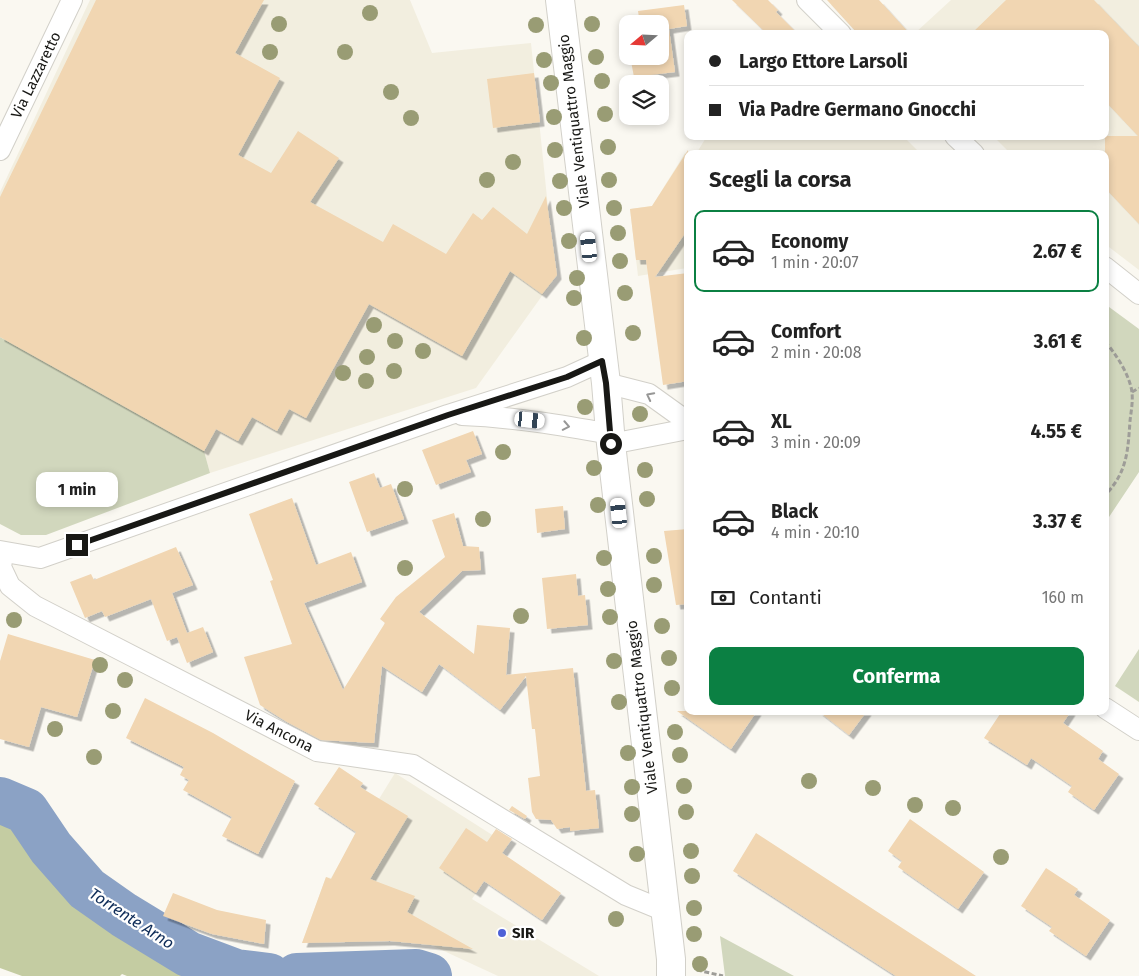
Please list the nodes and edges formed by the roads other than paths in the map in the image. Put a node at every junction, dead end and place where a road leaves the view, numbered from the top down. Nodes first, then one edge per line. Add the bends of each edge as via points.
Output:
1 (72, 0) edge
2 (560, 0) edge
3 (807, 0) edge
4 (837, 30) edge
5 (959, 140) edge
6 (0, 150) edge
7 (970, 150) edge
8 (1109, 270) edge
9 (1139, 294) edge
10 (604, 372) junction
11 (448, 415) junction
12 (684, 419) edge
13 (684, 430) edge
14 (611, 439) junction
15 (2, 552) edge
16 (1109, 711) edge
17 (1139, 730) edge
18 (665, 911) junction
19 (672, 974) edge

1 - 6 street, Via Lazzaretto
2 - 10 main road, Viale Ventiquattro Maggio
3 - 4 street
5 - 7 street
8 - 9 street
10 - 11 street via 567,377
12 -> 10 street via 649,394
10 - 14 main road, Viale Ventiquattro Maggio
11 -> 14 street via 547,422
11 - 15 street via 40,558
13 - 14 street
14 - 18 main road, Viale Ventiquattro Maggio
15 - 18 street, Via Ancona via 1,567 10,586 35,606 317,751 413,766 626,895
16 - 17 street
18 - 19 main road, Viale Ventiquattro Maggio

